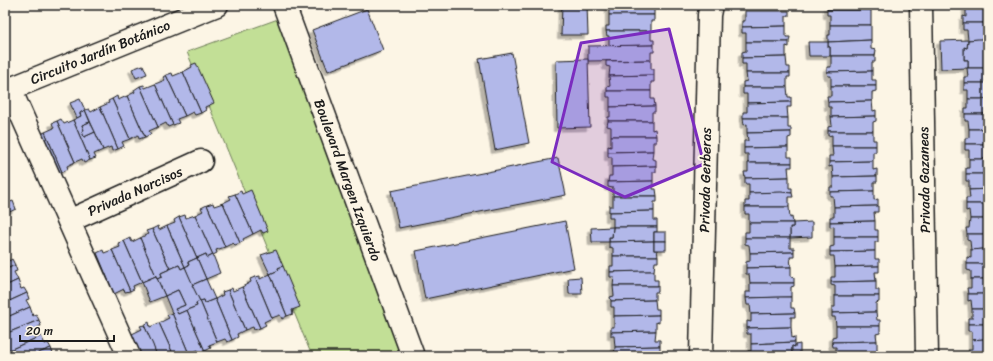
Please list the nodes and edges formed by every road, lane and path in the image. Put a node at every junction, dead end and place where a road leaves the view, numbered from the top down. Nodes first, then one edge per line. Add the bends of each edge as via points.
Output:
1 (217, 5) edge
2 (284, 5) edge
3 (711, 5) edge
4 (921, 5) edge
5 (7, 90) edge
6 (201, 161) dead end
7 (69, 221) junction
8 (129, 356) edge
9 (413, 356) edge
10 (701, 356) edge
11 (927, 356) edge

1 - 5 street, Circuito Jardín Botánico
2 - 9 street, Boulevard Margen Izquierdo
3 - 10 street, Privada Gerberas
4 - 11 street, Privada Gazaneas
5 - 7 street
6 - 7 street, Privada Narcisos
7 - 8 street

